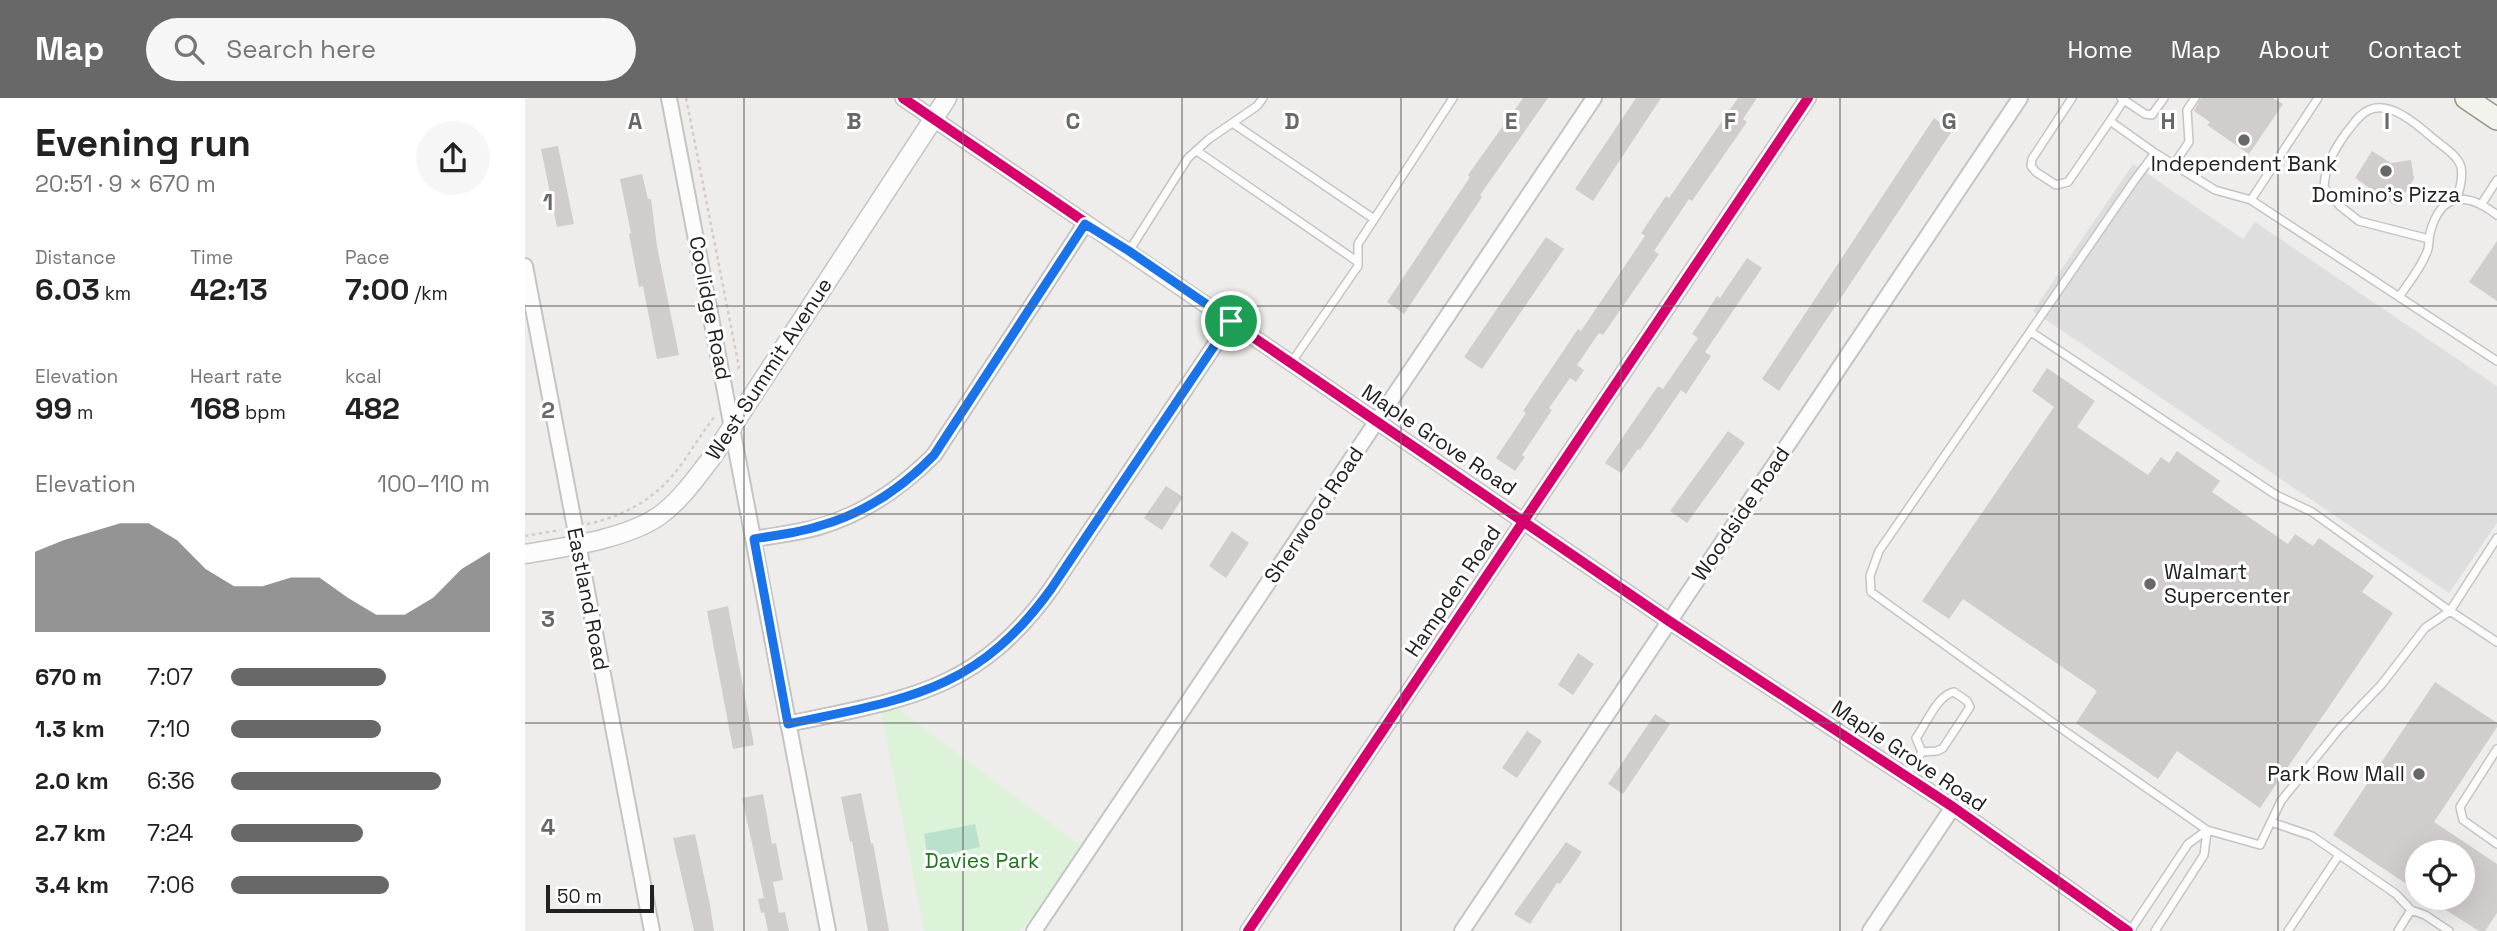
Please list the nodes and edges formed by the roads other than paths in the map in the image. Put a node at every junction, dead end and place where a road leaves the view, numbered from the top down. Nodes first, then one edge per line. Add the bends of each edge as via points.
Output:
1 (669, 98) edge
2 (902, 98) edge
3 (947, 98) edge
4 (1263, 98) edge
5 (1453, 98) edge
6 (1594, 98) edge
7 (1808, 98) edge
8 (2020, 98) edge
9 (2072, 98) edge
10 (2164, 98) edge
11 (2195, 98) edge
12 (2318, 98) edge
13 (2466, 98) edge
14 (2122, 99) edge
15 (2497, 118) edge
16 (934, 119) junction
17 (2110, 121) junction
18 (1234, 124) junction
19 (1197, 150) junction
20 (2155, 153) junction
21 (2174, 164) junction
22 (2497, 180) edge
23 (2457, 198) junction
24 (2251, 200) junction
25 (2481, 205) junction
26 (2497, 215) edge
27 (1374, 219) junction
28 (1085, 224) junction
29 (2429, 239) junction
30 (1129, 251) junction
31 (1358, 262) junction
32 (525, 266) edge
33 (2399, 297) junction
34 (1231, 321) junction
35 (2031, 332) junction
36 (2497, 362) edge
37 (1291, 363) junction
38 (1377, 420) junction
39 (732, 425) junction
40 (1523, 521) junction
41 (577, 536) junction
42 (2497, 538) edge
43 (754, 539) junction
44 (525, 554) edge
45 (2450, 611) junction
46 (1669, 621) junction
47 (2497, 642) edge
48 (788, 724) junction
49 (2497, 750) edge
50 (1921, 752) junction
51 (1906, 776) junction
52 (1953, 807) junction
53 (2271, 822) junction
54 (2207, 830) junction
55 (2497, 844) edge
56 (2339, 855) junction
57 (2405, 904) edge
58 (2411, 910) joint
59 (2126, 930) edge
60 (652, 931) edge
61 (828, 931) edge
62 (1034, 931) edge
63 (1248, 931) edge
64 (1462, 931) edge
65 (1870, 931) edge
66 (2155, 931) edge
67 (2288, 931) edge
68 (2398, 931) edge
69 (2449, 931) edge

1 - 39 street, Coolidge Road
2 - 16 street, Maple Grove Road
3 - 16 street, West Summit Avenue
4 - 18 lane
5 - 27 lane
6 - 38 street, Sherwood Road
7 - 40 street, Hampden Road
8 - 46 street, Woodside Road
9 - 17 lane via 2032,159 2036,172 2056,185 2068,182
10 - 14 lane via 2152,115
11 - 21 lane via 2187,110 2189,142
12 - 24 lane
13 - 15 main road
14 - 17 lane
16 - 28 street, Maple Grove Road
16 - 39 street, West Summit Avenue
17 - 20 lane
18 - 19 lane
18 - 27 lane
19 - 30 lane
19 - 31 lane
20 - 21 lane
20 - 35 lane
21 - 24 lane via 2215,190
22 - 25 lane
23 - 25 lane
23 - 29 lane via 2439,212
23 - 29 lane via 2461,163 2406,116 2369,109 2336,146 2325,170 2324,187 2340,206 2358,221
24 - 33 lane
25 - 26 lane
27 - 31 lane via 1359,244
28 - 30 street, Maple Grove Road
28 - 43 street via 922,468 862,510 818,527
29 - 33 lane via 2421,264
30 - 34 street, Maple Grove Road
31 - 37 lane
32 - 41 street, Eastland Road
33 - 36 lane
34 - 37 street, Maple Grove Road
34 - 48 street via 1051,589 1002,645 959,676 911,697
35 - 45 lane via 2276,495 2312,512
35 - 54 lane via 1879,551 1870,576 1871,592
37 - 38 street, Maple Grove Road
38 - 40 street, Maple Grove Road
38 - 62 street, Sherwood Road
39 - 41 street, West Summit Avenue via 713,456 659,516 634,529
39 - 43 street, Coolidge Road
40 - 46 street, Maple Grove Road
40 - 63 street, Hampden Road
41 - 44 street, West Summit Avenue
41 - 60 street, Eastland Road
42 - 45 lane
43 - 48 street, Coolidge Road
45 - 47 lane
45 - 53 lane via 2425,628 2382,684 2339,729 2281,801
46 - 51 street, Maple Grove Road
46 - 64 street, Woodside Road
48 - 61 street, Coolidge Road
49 - 55 lane via 2460,807 2463,820
50 - 50 lane via 1943,748 1970,707 1967,701 1954,692 1941,700 1916,738
50 - 51 lane
51 - 52 street, Maple Grove Road
52 - 59 street, Maple Grove Road
52 - 65 street
53 - 54 lane via 2260,845
53 - 56 lane via 2312,836
54 - 59 lane via 2188,844
54 - 66 lane via 2204,855
56 - 57 lane
56 - 67 lane
58 - 68 lane
58 - 69 lane

